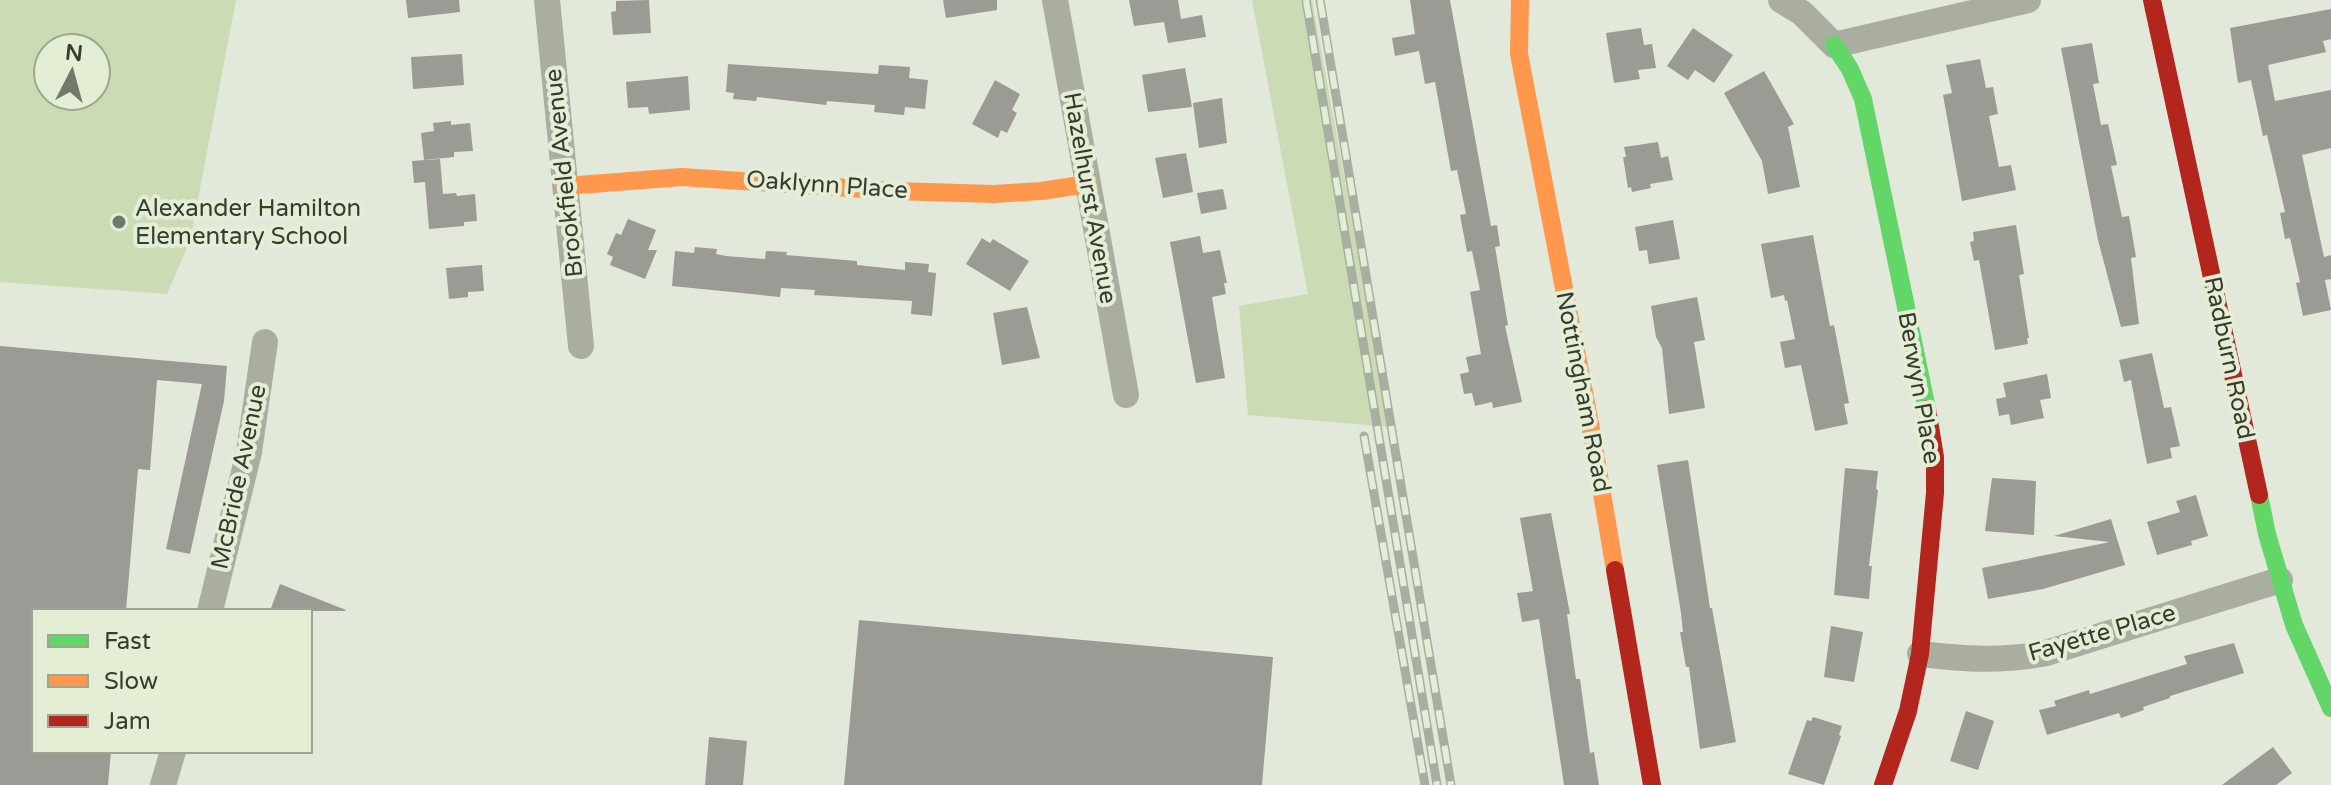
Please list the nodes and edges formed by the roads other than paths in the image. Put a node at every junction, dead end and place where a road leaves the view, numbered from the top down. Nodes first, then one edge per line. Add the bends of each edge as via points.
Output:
1 (547, 0) edge
2 (1055, 0) edge
3 (1520, 0) edge
4 (1781, 0) edge
5 (2028, 0) edge
6 (2152, 0) edge
7 (1834, 45) junction
8 (1088, 184) junction
9 (565, 186) junction
10 (265, 342) dead end
11 (581, 346) dead end
12 (1126, 395) dead end
13 (2280, 580) junction
14 (210, 609) edge
15 (1920, 654) junction
16 (2331, 708) edge
17 (172, 753) edge
18 (163, 785) edge
19 (1652, 785) edge
20 (1883, 785) edge

1 - 9 street, Brookfield Avenue
2 - 8 street, Hazelhurst Avenue
3 - 19 street, Nottingham Road via 1519,54
4 - 7 street
5 - 7 street
6 - 13 street, Radburn Road
7 - 15 street, Berwyn Place via 1863,99 1935,457
8 - 9 street, Oaklynn Place via 960,194 696,176
8 - 12 street, Hazelhurst Avenue
9 - 11 street, Brookfield Avenue
10 - 14 street, McBride Avenue via 249,452
13 - 15 street, Fayette Place via 2046,653 1972,660
13 - 16 street, Radburn Road
15 - 20 street, Berwyn Place
17 - 18 street

